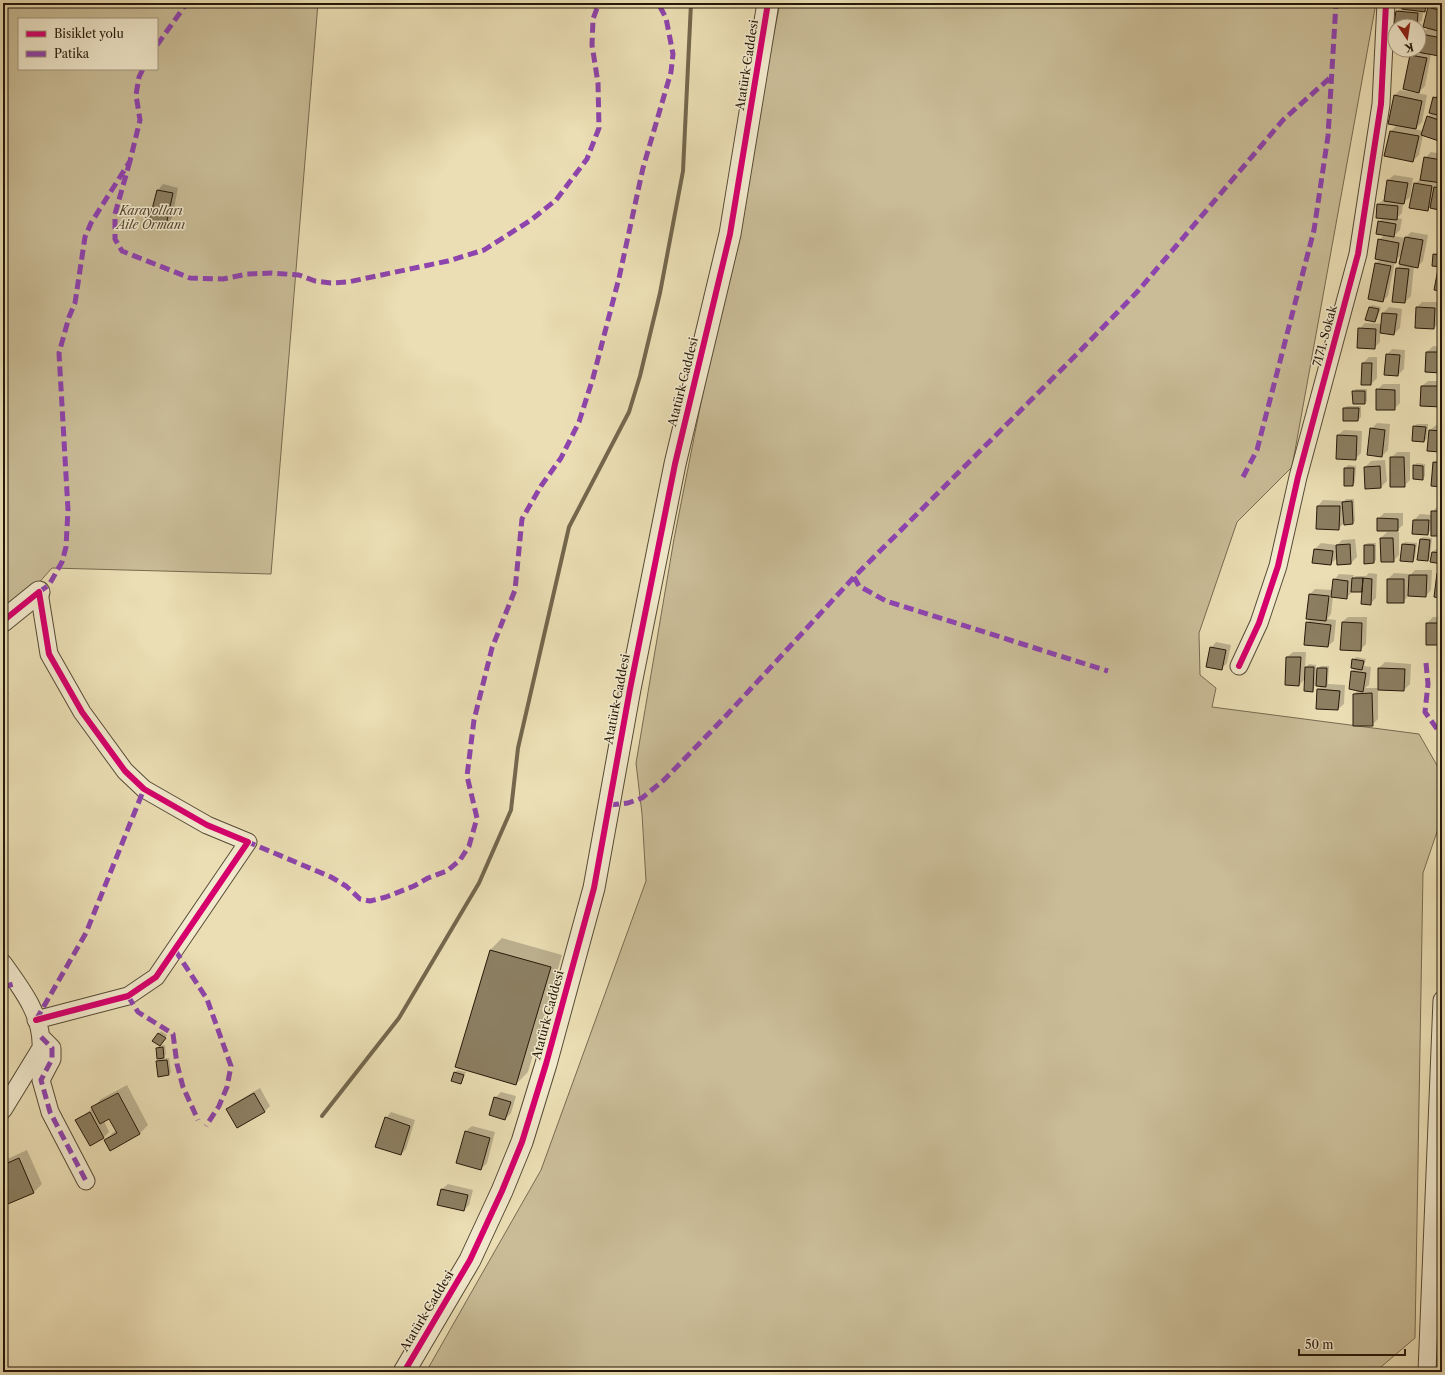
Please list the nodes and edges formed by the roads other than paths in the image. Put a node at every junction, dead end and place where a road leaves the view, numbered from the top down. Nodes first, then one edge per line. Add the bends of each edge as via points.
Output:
1 (768, 3) edge
2 (1386, 3) edge
3 (39, 592) joint
4 (3, 621) edge
5 (1239, 666) dead end
6 (3, 963) edge
7 (10, 985) edge
8 (1442, 1000) edge
9 (36, 1020) junction
10 (41, 1037) junction
11 (3, 1110) edge
12 (86, 1181) dead end
13 (404, 1372) edge
14 (1427, 1372) edge

1 - 13 street, Atatürk Caddesi via 730,234 675,464 594,888 522,1142 470,1260
2 - 5 street, 7171. Sokak via 1381,104 1358,254 1302,463 1278,566 1259,623
3 - 4 street
3 - 9 street via 49,654 82,712 125,771 144,789 207,825 248,842 156,977 128,996
6 - 7 street
7 - 9 street via 29,1000
8 - 14 street
9 - 10 street
10 - 11 street via 40,1048
10 - 12 street via 52,1048 52,1059 41,1080 50,1112

